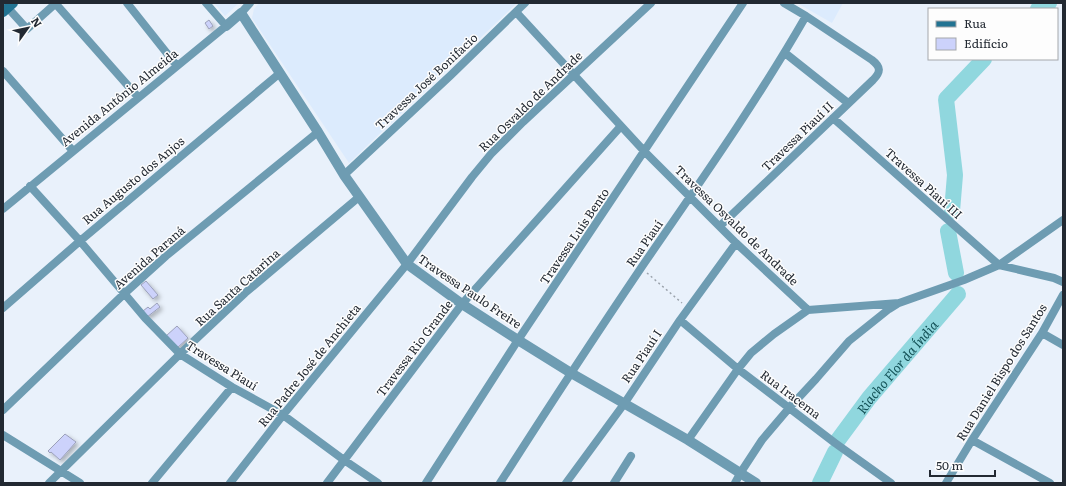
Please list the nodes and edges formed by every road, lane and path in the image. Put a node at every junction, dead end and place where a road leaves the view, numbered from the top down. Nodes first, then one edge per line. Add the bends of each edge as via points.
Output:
1 (55, 3) edge
2 (127, 3) edge
3 (206, 3) edge
4 (250, 3) edge
5 (525, 3) edge
6 (651, 3) edge
7 (743, 3) edge
8 (784, 3) edge
9 (8, 7) edge
10 (516, 12) junction
11 (241, 13) junction
12 (806, 16) junction
13 (226, 26) junction
14 (785, 53) junction
15 (177, 66) junction
16 (3, 72) edge
17 (280, 72) junction
18 (573, 75) junction
19 (138, 97) junction
20 (848, 103) junction
21 (833, 118) junction
22 (621, 126) junction
23 (318, 132) junction
24 (73, 151) junction
25 (645, 152) junction
26 (344, 175) junction
27 (30, 186) junction
28 (359, 197) junction
29 (691, 197) junction
30 (3, 209) edge
31 (1063, 220) edge
32 (720, 226) junction
33 (80, 241) junction
34 (736, 243) junction
35 (407, 264) junction
36 (999, 265) junction
37 (642, 268) junction
38 (1063, 282) edge
39 (125, 293) junction
40 (1063, 295) edge
41 (899, 303) junction
42 (462, 304) junction
43 (3, 308) edge
44 (689, 308) junction
45 (808, 310) junction
46 (680, 320) junction
47 (1042, 333) junction
48 (518, 340) junction
49 (1063, 345) edge
50 (180, 354) junction
51 (738, 369) junction
52 (571, 372) junction
53 (232, 387) junction
54 (624, 404) junction
55 (790, 407) junction
56 (3, 410) edge
57 (282, 415) junction
58 (3, 435) edge
59 (688, 440) junction
60 (972, 440) junction
61 (631, 456) dead end
62 (344, 460) junction
63 (61, 471) junction
64 (741, 472) junction
65 (49, 483) edge
66 (80, 483) edge
67 (152, 483) edge
68 (230, 483) edge
69 (327, 483) edge
70 (378, 483) edge
71 (426, 483) edge
72 (500, 483) edge
73 (566, 483) edge
74 (614, 483) edge
75 (735, 483) edge
76 (756, 483) edge
77 (891, 483) edge
78 (946, 483) edge
79 (1050, 483) edge

1 - 9 street via 27,29
1 - 19 street
2 - 15 street
3 - 13 street
4 - 11 street, Avenida Antônio Almeida
5 - 10 street, Travessa José Bonifacio
6 - 18 street, Rua Osvaldo de Andrade
7 - 25 street, Travessa Luís Bento
8 - 12 street
10 - 18 street, Travessa Osvaldo de Andrade
10 - 26 street, Travessa José Bonifacio
11 - 13 street, Avenida Antônio Almeida
11 - 17 street, Travessa Paulo Freire
12 - 14 street, Rua Piauí
12 - 20 street, Travessa Piauí II via 872,60 879,68 877,75
13 - 15 street, Avenida Antônio Almeida
14 - 20 street
14 - 29 street, Rua Piauí
15 - 19 street, Avenida Antônio Almeida
16 - 24 street
17 - 23 street, Travessa Paulo Freire
17 - 33 street, Rua Augusto dos Anjos
18 - 22 street, Travessa Osvaldo de Andrade
18 - 35 street, Rua Osvaldo de Andrade via 491,154
19 - 24 street, Avenida Antônio Almeida
20 - 21 street, Travessa Piauí II
21 - 32 street, Travessa Piauí II
21 - 36 street, Travessa Piauí III
22 - 25 street, Travessa Osvaldo de Andrade
22 - 42 street, Travessa Rio Grande
23 - 26 street, Travessa Paulo Freire
23 - 39 street, Avenida Paraná via 166,256
24 - 27 street, Avenida Antônio Almeida
25 - 29 street, Travessa Osvaldo de Andrade
25 - 48 street, Travessa Luís Bento
26 - 28 street, Travessa Paulo Freire
27 - 30 street, Avenida Antônio Almeida
27 - 33 street, Travessa Piauí
28 - 35 street, Travessa Paulo Freire
28 - 50 street, Rua Santa Catarina via 245,293
29 - 32 street, Travessa Osvaldo de Andrade
29 - 37 street, Rua Piauí
31 - 36 street
32 - 34 street, Travessa Osvaldo de Andrade
33 - 39 street, Travessa Piauí
33 - 43 street, Rua Augusto dos Anjos
34 - 44 street, Rua Piauí I
34 - 45 street, Travessa Osvaldo de Andrade
35 - 42 street, Travessa Paulo Freire
35 - 57 street, Rua Padre José de Anchieta
36 - 38 street
36 - 41 street
37 - 44 path
37 - 52 street, Rua Piauí
39 - 50 street, Travessa Piauí
39 - 56 street, Avenida Paraná
40 - 47 street, Rua Daniel Bispo dos Santos
41 - 45 street
41 - 55 street via 889,308 849,341
42 - 48 street, Travessa Paulo Freire
42 - 62 street, Travessa Rio Grande
44 - 46 street, Rua Piauí I
45 - 51 street via 774,334
46 - 51 street, Rua Iracema
46 - 54 street, Rua Piauí I
47 - 49 street
47 - 60 street, Rua Daniel Bispo dos Santos
48 - 52 street, Travessa Paulo Freire
48 - 71 street, Travessa Luís Bento
50 - 53 street, Travessa Piauí
50 - 63 street, Rua Santa Catarina
51 - 55 street, Rua Iracema
51 - 59 street
52 - 54 street, Travessa Paulo Freire
52 - 72 street, Rua Piauí
53 - 57 street, Travessa Piauí
53 - 67 street
54 - 59 street, Travessa Paulo Freire
54 - 73 street, Rua Piauí I
55 - 64 street via 762,440
55 - 77 street, Rua Iracema
57 - 62 street, Travessa Piauí
57 - 68 street, Rua Padre José de Anchieta
58 - 63 street
59 - 64 street, Travessa Paulo Freire
60 - 78 street, Rua Daniel Bispo dos Santos
60 - 79 street
61 - 74 street
62 - 69 street, Travessa Rio Grande
62 - 70 street, Travessa Piauí
63 - 65 street, Rua Santa Catarina
63 - 66 street
64 - 75 street
64 - 76 street, Travessa Paulo Freire

